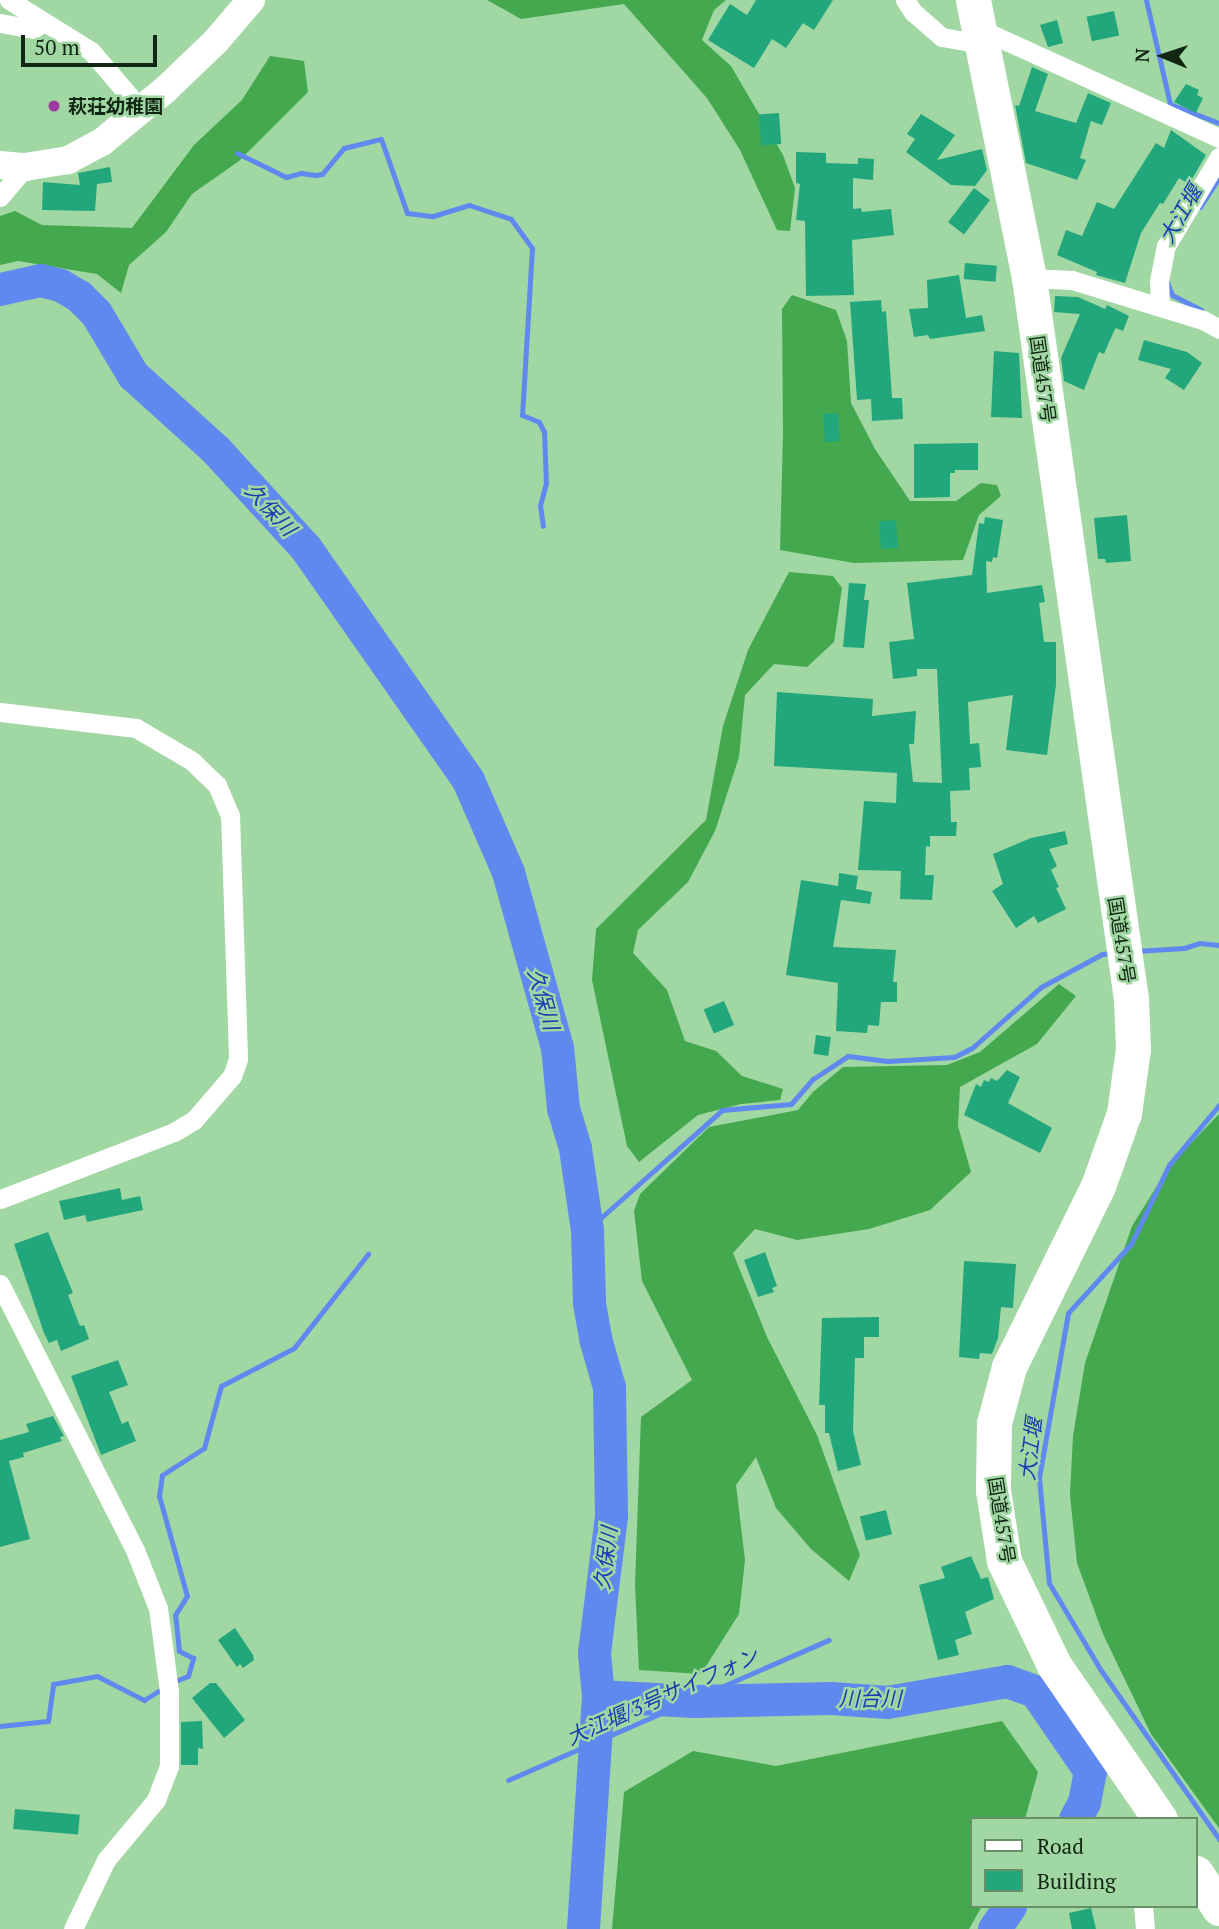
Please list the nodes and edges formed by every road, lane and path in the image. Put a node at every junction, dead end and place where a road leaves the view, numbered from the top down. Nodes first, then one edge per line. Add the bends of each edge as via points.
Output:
1 (9, 0) edge
2 (251, 0) edge
3 (905, 0) edge
4 (0, 23) edge
5 (42, 23) junction
6 (978, 24) edge
7 (142, 111) junction
8 (1219, 138) edge
9 (1219, 157) edge
10 (12, 166) edge
11 (0, 197) edge
12 (1029, 278) junction
13 (1160, 306) junction
14 (1219, 329) edge
15 (0, 712) edge
16 (0, 1199) edge
17 (0, 1284) edge
18 (1159, 1817) edge
19 (1198, 1876) edge
20 (1143, 1908) edge
21 (1219, 1908) edge
22 (73, 1929) edge
23 (1145, 1929) edge

1 - 5 street
2 - 7 street via 216,41
3 - 6 street via 942,37
4 - 5 street via 33,29
5 - 7 street via 91,51
6 - 8 street
6 - 12 highway, 国道457号
7 - 10 street via 102,142 68,160
9 - 13 street via 1166,246
10 - 11 street
12 - 13 street via 1072,280
12 - 18 highway, 国道457号 via 1131,999 1133,1049 1124,1112 1098,1186 1009,1367 994,1423 993,1490 1004,1560 1054,1665
13 - 14 street
15 - 16 street via 136,728 192,761 217,785 230,815 238,1059 232,1076 194,1120 174,1132
17 - 22 street via 135,1550 159,1608 169,1691 169,1766 156,1800 106,1860
19 - 21 highway
20 - 23 street

